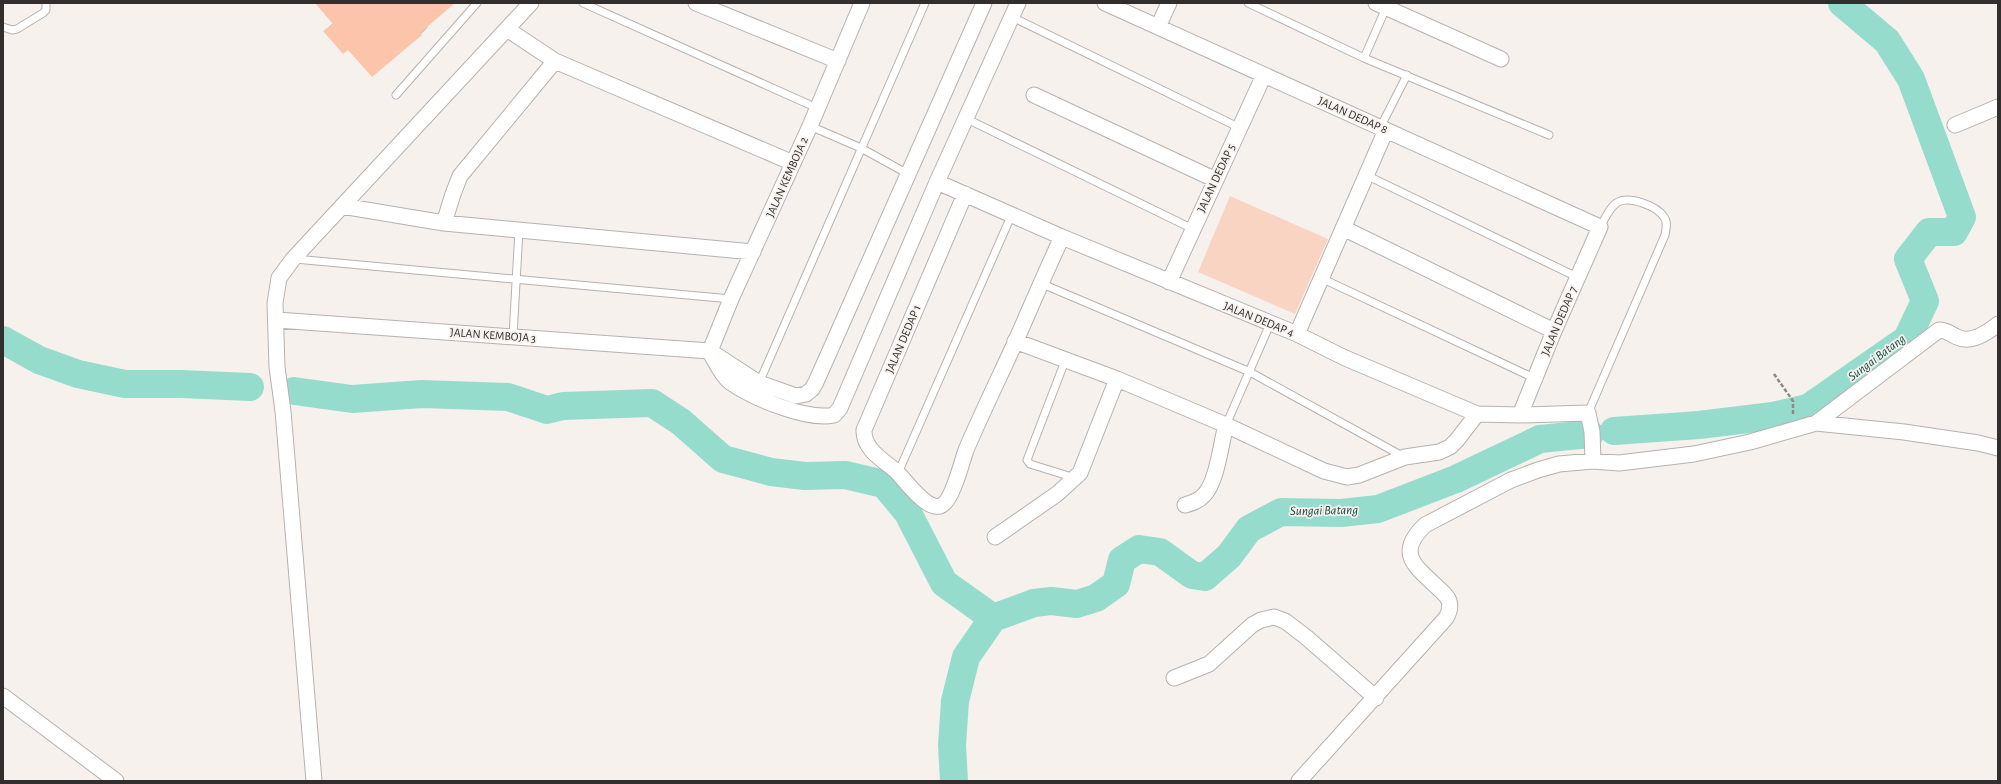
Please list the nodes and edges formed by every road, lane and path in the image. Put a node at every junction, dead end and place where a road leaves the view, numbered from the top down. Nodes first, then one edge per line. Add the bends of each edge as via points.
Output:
1 (46, 3) edge
2 (477, 3) edge
3 (531, 3) edge
4 (584, 3) edge
5 (696, 3) edge
6 (925, 3) edge
7 (984, 3) edge
8 (1018, 3) edge
9 (1105, 3) edge
10 (1169, 3) edge
11 (1248, 3) edge
12 (858, 4) edge
13 (1381, 6) edge
14 (1012, 17) junction
15 (3, 27) edge
16 (1158, 27) junction
17 (508, 29) junction
18 (1364, 58) junction
19 (1501, 58) dead end
20 (555, 61) junction
21 (838, 61) junction
22 (1264, 75) junction
23 (1407, 75) junction
24 (396, 95) dead end
25 (1034, 95) dead end
26 (1998, 107) edge
27 (817, 108) junction
28 (967, 119) junction
29 (1955, 125) dead end
30 (810, 126) junction
31 (1240, 128) junction
32 (1383, 129) junction
33 (1549, 135) dead end
34 (861, 148) junction
35 (793, 163) junction
36 (908, 174) junction
37 (1366, 175) junction
38 (1216, 180) junction
39 (937, 182) junction
40 (965, 194) junction
41 (342, 206) junction
42 (1012, 214) junction
43 (444, 223) junction
44 (1600, 227) junction
45 (1343, 228) junction
46 (1193, 229) junction
47 (519, 230) junction
48 (1062, 237) junction
49 (753, 252) junction
50 (293, 259) junction
51 (1577, 277) junction
52 (517, 278) junction
53 (1321, 278) junction
54 (1169, 282) junction
55 (1040, 283) junction
56 (731, 299) junction
57 (277, 320) junction
58 (1270, 324) junction
59 (1998, 324) edge
60 (1554, 331) junction
61 (1297, 334) junction
62 (514, 336) junction
63 (1015, 341) junction
64 (710, 351) junction
65 (1065, 361) junction
66 (1250, 372) junction
67 (1774, 374) dead end
68 (1534, 378) junction
69 (1117, 379) junction
70 (759, 383) junction
71 (1588, 413) junction
72 (1477, 414) junction
73 (1520, 415) junction
74 (1793, 420) dead end
75 (1816, 423) junction
76 (1226, 425) junction
77 (1998, 448) edge
78 (1406, 457) junction
79 (1593, 461) junction
80 (898, 473) junction
81 (1075, 478) junction
82 (1185, 505) dead end
83 (995, 537) dead end
84 (1174, 678) dead end
85 (3, 696) edge
86 (1376, 698) junction
87 (116, 781) edge
88 (314, 781) edge
89 (1299, 781) edge

1 - 15 lane via 44,13 17,29
2 - 24 lane
3 - 17 street
4 - 27 lane
5 - 21 street
6 - 34 lane
7 - 36 street
8 - 14 street
9 - 16 street, JALAN DEDAP 8
10 - 16 street
11 - 18 lane
12 - 21 street, JALAN KEMBOJA 2
13 - 18 lane
13 - 19 street
14 - 28 street
14 - 31 lane
16 - 22 street, JALAN DEDAP 8
17 - 20 street
17 - 41 street
18 - 23 lane
20 - 35 street
20 - 43 street via 460,176
21 - 27 street, JALAN KEMBOJA 2
22 - 31 street, JALAN DEDAP 5
22 - 32 street, JALAN DEDAP 8
23 - 32 lane
23 - 33 lane
25 - 38 street
26 - 29 street
27 - 30 street, JALAN KEMBOJA 2
28 - 39 street
28 - 46 lane
30 - 34 lane
30 - 35 street, JALAN KEMBOJA 2
31 - 38 street, JALAN DEDAP 5
32 - 37 street
32 - 44 street, JALAN DEDAP 8
34 - 36 lane
34 - 70 lane
35 - 49 street, JALAN KEMBOJA 2
36 - 70 street via 812,389 806,394 796,396
37 - 45 street
37 - 51 lane
38 - 46 street, JALAN DEDAP 5
39 - 40 street, JALAN DEDAP 4
39 - 64 street via 840,408 834,415 824,418 798,412 755,396 729,381
40 - 42 street, JALAN DEDAP 4
40 - 80 street, JALAN DEDAP 1 via 864,430 867,446
41 - 43 street
41 - 50 street
42 - 48 street, JALAN DEDAP 4
42 - 80 lane
43 - 47 street
44 - 51 street, JALAN DEDAP 7
44 - 71 lane via 1612,206 1630,200 1641,202 1655,210 1664,216 1667,224 1665,235
45 - 53 street
45 - 60 street
46 - 54 street, JALAN DEDAP 5
47 - 49 street
47 - 52 lane
48 - 54 street, JALAN DEDAP 4
48 - 55 street
49 - 56 street, JALAN KEMBOJA 2
50 - 52 lane
50 - 57 street via 279,278 276,289
51 - 60 street, JALAN DEDAP 7
52 - 56 lane
52 - 62 lane
53 - 61 street
53 - 68 lane
54 - 58 street, JALAN DEDAP 4
55 - 63 street
55 - 66 lane
56 - 64 street, JALAN KEMBOJA 2
57 - 62 street, JALAN KEMBOJA 3
57 - 88 street via 277,367 283,411
58 - 61 street, JALAN DEDAP 4
58 - 66 lane
59 - 75 street via 1986,333 1965,339 1939,330
60 - 68 street, JALAN DEDAP 7
61 - 72 street, JALAN DEDAP 4 via 1343,357
62 - 64 street, JALAN KEMBOJA 3
63 - 65 street
63 - 80 street, JALAN DEDAP 1 via 946,501 939,507 928,503
64 - 70 street
65 - 69 street
65 - 81 lane via 1026,460 1030,464
66 - 76 lane
66 - 78 lane
67 - 74 path via 1793,401
68 - 73 street, JALAN DEDAP 7
69 - 76 street
69 - 81 street via 1083,467
71 - 73 street, JALAN DEDAP 4
71 - 79 street via 1592,432
72 - 73 street, JALAN DEDAP 4
72 - 78 street via 1450,447 1439,452
75 - 77 street via 1904,432
75 - 79 street via 1750,442 1694,454 1619,463
76 - 78 street via 1324,471 1347,477
76 - 82 street via 1208,491 1199,500
79 - 86 street via 1559,464 1511,480 1425,525 1419,531 1410,546 1413,565 1443,593 1449,601 1450,610 1438,629
81 - 83 street via 1031,514
84 - 86 street via 1209,664 1252,625 1274,617 1286,621
85 - 87 street
86 - 89 street

